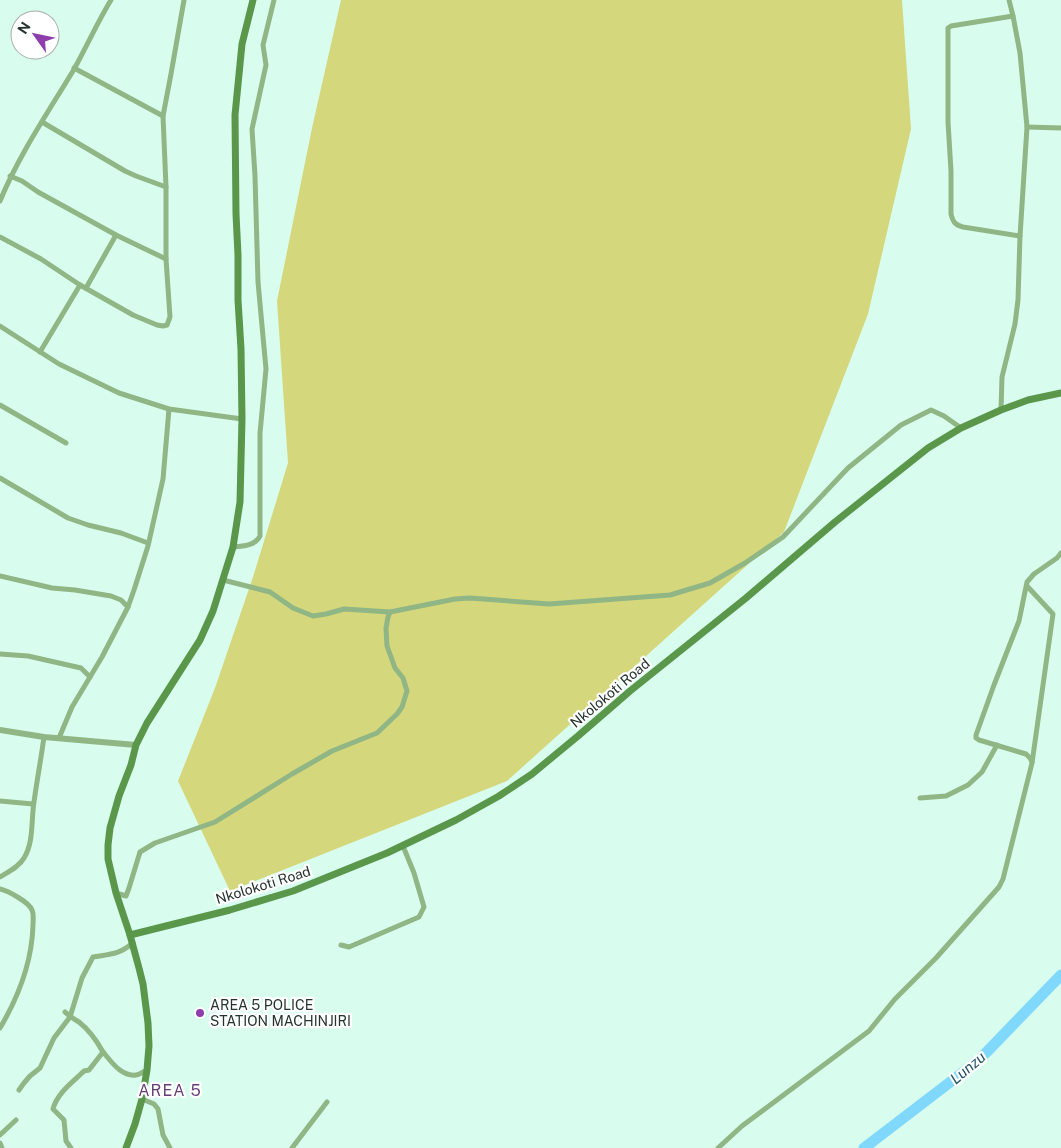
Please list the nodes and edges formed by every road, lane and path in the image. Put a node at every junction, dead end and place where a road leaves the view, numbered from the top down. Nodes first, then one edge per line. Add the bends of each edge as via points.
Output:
1 (110, 0) edge
2 (184, 0) edge
3 (253, 0) edge
4 (274, 0) edge
5 (1009, 0) edge
6 (1013, 16) junction
7 (74, 68) junction
8 (162, 116) junction
9 (42, 122) junction
10 (1027, 127) junction
11 (1061, 128) edge
12 (10, 176) junction
13 (166, 187) junction
14 (0, 201) edge
15 (116, 236) junction
16 (1020, 236) junction
17 (0, 237) edge
18 (166, 259) junction
19 (80, 285) junction
20 (86, 288) junction
21 (0, 326) edge
22 (40, 352) junction
23 (1061, 392) edge
24 (0, 405) edge
25 (169, 409) junction
26 (1001, 410) junction
27 (242, 419) junction
28 (961, 428) junction
29 (66, 443) dead end
30 (0, 478) edge
31 (148, 543) junction
32 (233, 547) junction
33 (1061, 553) edge
34 (0, 576) edge
35 (223, 580) junction
36 (1026, 586) junction
37 (128, 607) junction
38 (390, 612) junction
39 (0, 654) edge
40 (90, 677) junction
41 (0, 730) edge
42 (44, 737) junction
43 (59, 738) junction
44 (136, 745) junction
45 (997, 745) junction
46 (1032, 763) junction
47 (920, 798) dead end
48 (0, 801) edge
49 (33, 804) junction
50 (403, 846) junction
51 (0, 877) edge
52 (0, 889) edge
53 (116, 893) junction
54 (130, 935) junction
55 (133, 943) junction
56 (341, 945) dead end
57 (65, 1012) dead end
58 (70, 1017) junction
59 (0, 1028) edge
60 (103, 1052) junction
61 (147, 1070) junction
62 (19, 1090) dead end
63 (142, 1099) junction
64 (328, 1102) dead end
65 (16, 1120) dead end
66 (0, 1136) edge
67 (0, 1143) edge
68 (2, 1148) edge
69 (71, 1148) edge
70 (126, 1148) edge
71 (170, 1148) edge
72 (292, 1148) edge
73 (718, 1148) edge

1 - 7 street
2 - 8 street
3 - 27 main road via 242,44 235,115
4 - 32 street via 263,45 266,65 252,129 258,282 266,368 260,433 260,536 254,544
5 - 6 street
6 - 10 street
6 - 16 street via 948,28 948,122 952,221 962,228
7 - 8 street
7 - 9 street
8 - 13 street
9 - 12 street
9 - 13 street via 120,168
10 - 11 street
10 - 16 street
12 - 14 street
12 - 15 street
13 - 18 street
15 - 18 street
15 - 20 street
16 - 26 street via 1018,300 1002,377
17 - 19 street
18 - 20 street via 170,317 166,325 133,315
19 - 20 street
19 - 22 street
21 - 22 street
22 - 25 street via 119,394
23 - 26 main road, Nkolokoti Road
24 - 29 street
25 - 27 street
25 - 31 street via 163,479
26 - 28 main road, Nkolokoti Road
27 - 32 main road via 240,502
28 - 38 street via 930,410 901,425 848,468 784,537 710,583 670,595 549,604 470,598
28 - 50 main road, Nkolokoti Road via 916,457 532,774 456,820
30 - 31 street via 68,518
31 - 37 street
32 - 35 main road
33 - 36 street via 1030,578
34 - 37 street via 52,588 111,596
35 - 38 street via 270,592 293,608 313,616 344,609
35 - 44 main road via 200,640
36 - 45 street via 1019,621 976,735 979,740
36 - 46 street via 1052,614
37 - 40 street
38 - 53 street via 386,628 387,646 407,691 397,714 377,733 315,760 216,822 155,843 140,852 126,896
39 - 40 street via 28,656 81,668
40 - 43 street
41 - 42 street
42 - 43 street
42 - 49 street
43 - 44 street
44 - 53 main road via 110,828 108,858
45 - 46 street via 1026,754
45 - 47 street via 982,772 968,785 946,796
46 - 73 street via 999,888 869,1030 742,1126
48 - 49 street
49 - 51 street via 30,842 24,859
50 - 54 main road, Nkolokoti Road via 292,891
50 - 56 street via 424,907 419,917 349,947
52 - 59 street via 26,903 33,912 25,973
53 - 54 main road
54 - 55 main road
55 - 58 street via 115,954 93,956 82,978
55 - 61 main road via 148,1023
57 - 58 street
58 - 60 street via 89,1032
58 - 62 street via 54,1038 40,1068
60 - 61 street via 125,1073 136,1075
60 - 69 street via 92,1068 84,1071 53,1106 64,1120 66,1141
61 - 63 main road
63 - 70 main road
63 - 71 street via 158,1108 163,1134
64 - 72 street
65 - 66 street
67 - 68 street

